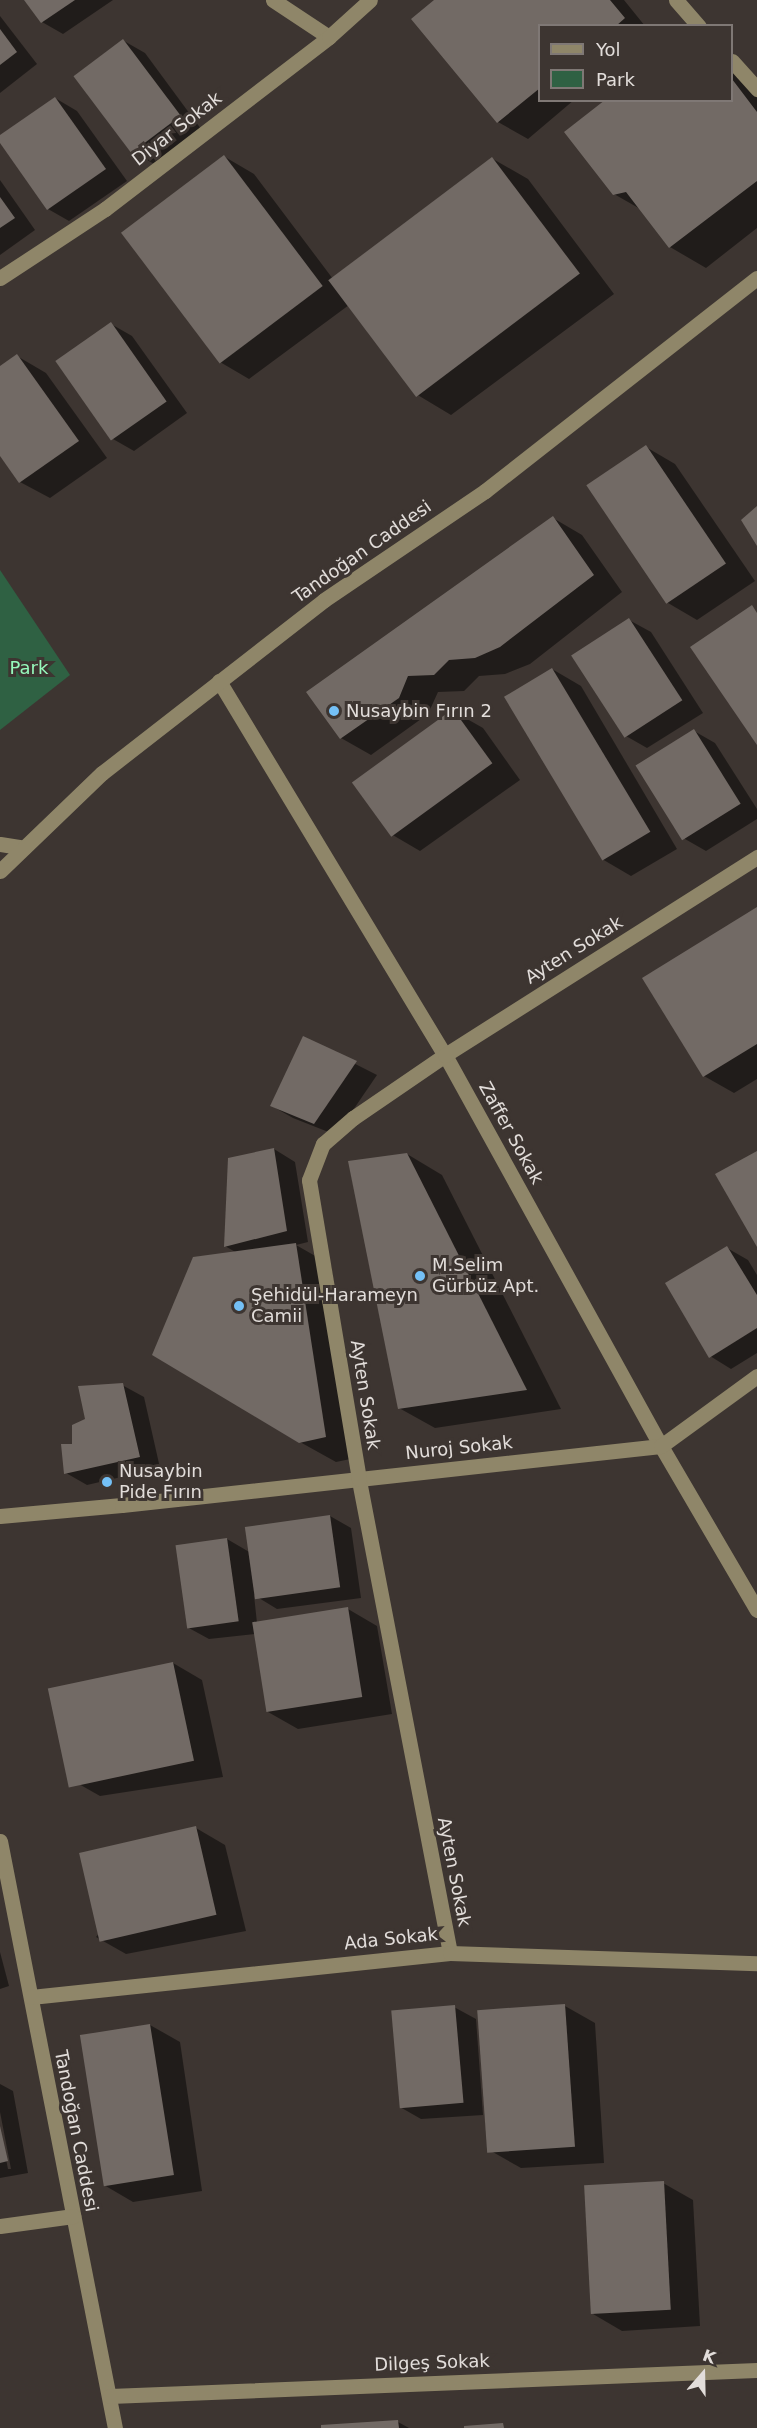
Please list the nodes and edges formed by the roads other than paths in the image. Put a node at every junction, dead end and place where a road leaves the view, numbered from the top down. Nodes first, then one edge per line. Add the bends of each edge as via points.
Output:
1 (273, 0) edge
2 (370, 0) edge
3 (676, 0) edge
4 (697, 24) edge
5 (328, 37) junction
6 (733, 62) edge
7 (757, 89) edge
8 (0, 278) edge
9 (757, 278) edge
10 (219, 681) junction
11 (0, 844) edge
12 (24, 848) junction
13 (757, 857) edge
14 (0, 871) edge
15 (445, 1055) junction
16 (757, 1376) edge
17 (661, 1446) junction
18 (359, 1479) junction
19 (0, 1516) edge
20 (757, 1610) edge
21 (0, 1841) edge
22 (450, 1953) junction
23 (757, 1963) edge
24 (30, 1997) junction
25 (73, 2216) junction
26 (0, 2226) edge
27 (757, 2370) edge
28 (110, 2396) junction
29 (115, 2428) edge

1 - 5 street
2 - 5 street, Diyar Sokak
3 - 4 street
5 - 8 street, Diyar Sokak via 105,209
6 - 7 street
9 - 10 street, Tandoğan Caddesi via 485,491 324,600
10 - 12 street, Tandoğan Caddesi via 102,773
10 - 15 street, Zaffer Sokak
11 - 12 street
12 - 14 street, Tandoğan Caddesi
13 - 15 street, Ayten Sokak
15 - 17 street, Zaffer Sokak
15 - 18 street, Ayten Sokak via 353,1118 323,1144 309,1180
16 - 17 street, Nuroj Sokak
17 - 18 street, Nuroj Sokak
17 - 20 street, Zaffer Sokak
18 - 19 street, Nuroj Sokak
18 - 22 street, Ayten Sokak
21 - 24 street, Tandoğan Caddesi
22 - 23 street, Ada Sokak
22 - 24 street, Ada Sokak
24 - 25 street, Tandoğan Caddesi
25 - 26 street
25 - 28 street, Tandoğan Caddesi
27 - 28 street, Dilgeş Sokak
28 - 29 street, Tandoğan Caddesi

